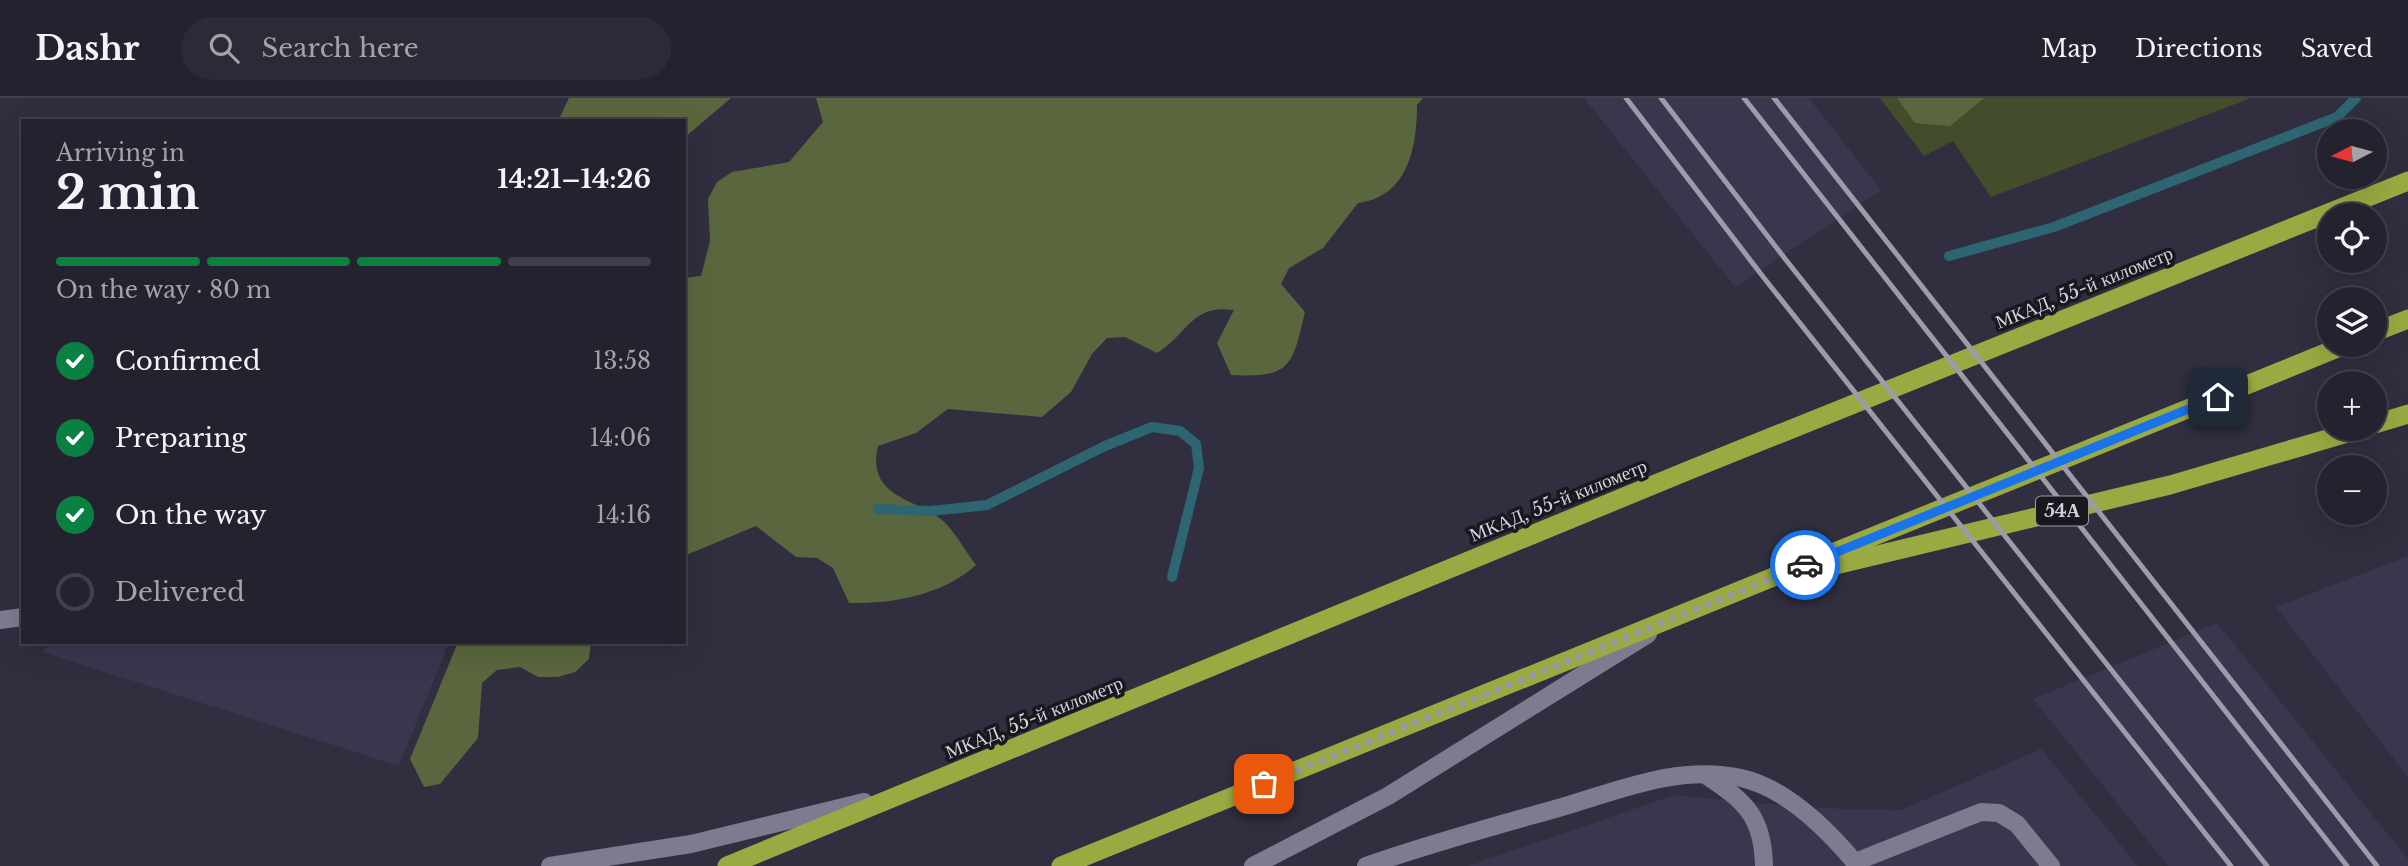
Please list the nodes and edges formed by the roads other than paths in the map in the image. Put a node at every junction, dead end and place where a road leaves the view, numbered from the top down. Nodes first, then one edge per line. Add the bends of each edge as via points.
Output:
1 (2408, 171) edge
2 (2408, 181) edge
3 (2363, 200) junction
4 (2408, 319) edge
5 (2387, 327) edge
6 (2317, 356) edge
7 (2408, 414) edge
8 (2387, 420) edge
9 (2320, 441) edge
10 (1761, 583) junction
11 (21, 617) edge
12 (0, 620) edge
13 (1670, 620) junction
14 (1704, 774) junction
15 (932, 784) junction
16 (1857, 864) edge
17 (550, 866) edge
18 (727, 866) edge
19 (1061, 866) edge
20 (1253, 866) edge
21 (1366, 866) edge
22 (1765, 866) edge
23 (2051, 866) edge

1 - 3 highway
2 - 3 highway, МКАД, 55-й километр
3 - 15 highway, МКАД, 55-й километр via 1692,469
4 - 5 highway
6 - 10 highway
7 - 8 highway
9 - 10 highway, 54А via 2170,485
10 - 13 highway
11 - 12 street
13 - 19 highway
13 - 20 street via 1388,796
14 - 16 street via 1742,778 1770,788 1798,807
14 - 21 street via 1664,775
14 - 22 street via 1736,795 1754,814
15 - 17 street via 691,844
15 - 18 highway, МКАД, 55-й километр
16 - 23 street via 1981,812 1999,813 2017,824

